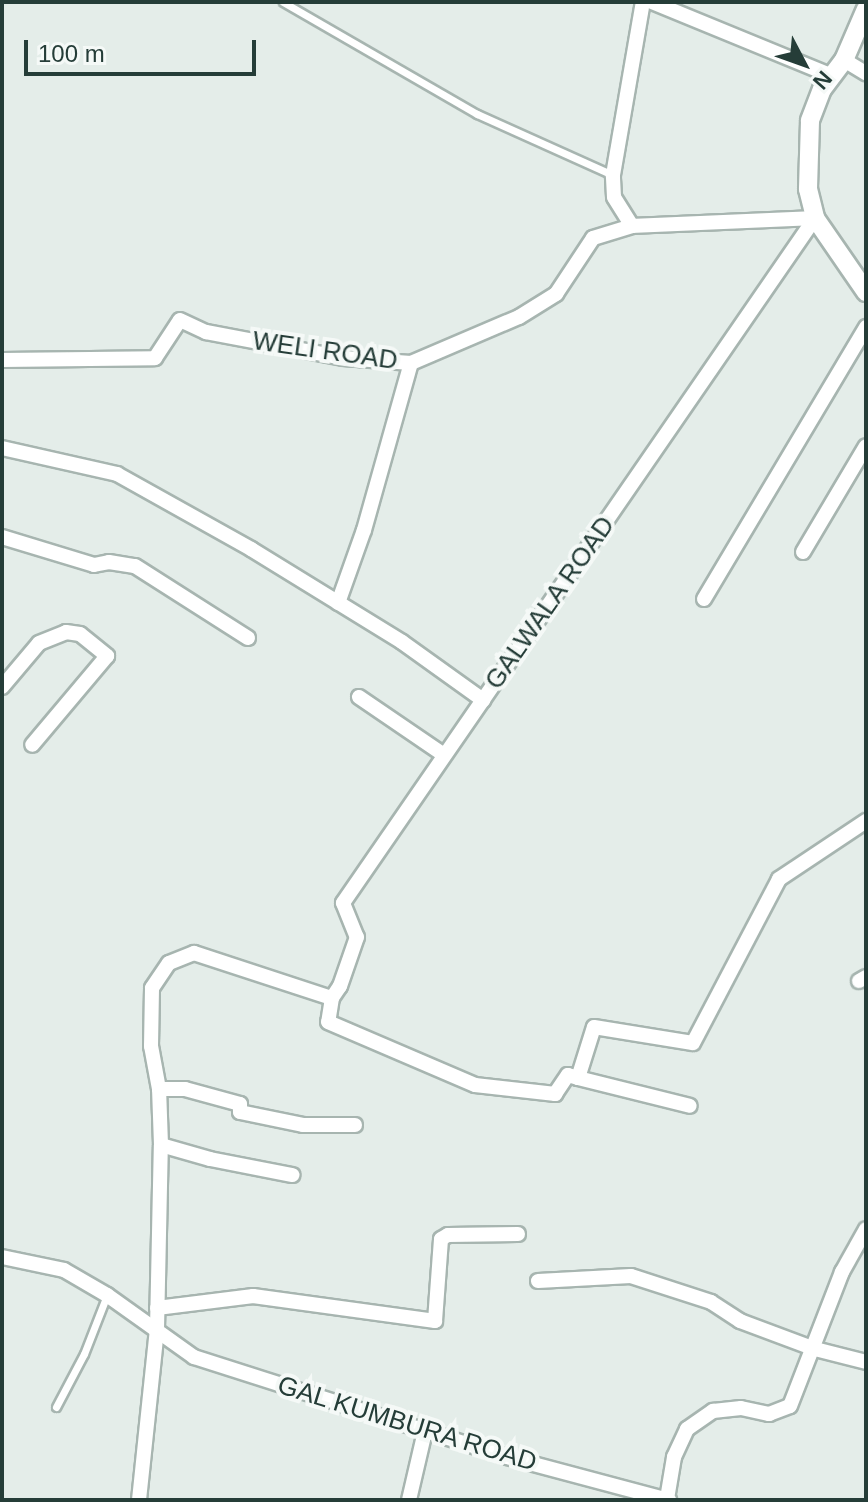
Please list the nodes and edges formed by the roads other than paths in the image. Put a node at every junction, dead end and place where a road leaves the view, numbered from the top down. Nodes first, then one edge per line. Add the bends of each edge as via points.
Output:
1 (283, 2) edge
2 (643, 2) edge
3 (652, 2) edge
4 (866, 9) edge
5 (844, 60) junction
6 (866, 73) edge
7 (832, 76) junction
8 (613, 175) junction
9 (815, 218) junction
10 (632, 226) junction
11 (866, 292) edge
12 (866, 327) edge
13 (2, 360) edge
14 (411, 363) junction
15 (866, 446) edge
16 (2, 448) edge
17 (2, 537) edge
18 (803, 552) dead end
19 (704, 599) dead end
20 (338, 603) junction
21 (248, 638) dead end
22 (2, 687) edge
23 (359, 697) dead end
24 (483, 700) junction
25 (32, 745) dead end
26 (444, 755) junction
27 (866, 821) edge
28 (332, 998) junction
29 (578, 1078) junction
30 (159, 1089) junction
31 (690, 1106) dead end
32 (355, 1125) dead end
33 (161, 1145) junction
34 (292, 1175) dead end
35 (866, 1229) edge
36 (518, 1234) dead end
37 (2, 1257) edge
38 (538, 1281) dead end
39 (107, 1295) junction
40 (157, 1308) junction
41 (157, 1329) junction
42 (815, 1349) junction
43 (866, 1362) edge
44 (56, 1407) dead end
45 (425, 1431) junction
46 (139, 1500) edge
47 (409, 1500) edge
48 (668, 1500) edge

1 - 8 lane via 477,114
2 - 8 street
3 - 7 street
4 - 5 street
5 - 6 street
5 - 7 street
7 - 9 street via 810,121 808,189
8 - 10 street via 614,197
9 - 10 street, WELI ROAD
9 - 11 street
9 - 24 street, GALWALA ROAD
10 - 14 street, WELI ROAD via 593,238 556,294 519,317
12 - 19 street
13 - 14 street, WELI ROAD via 155,358 180,320 206,332 343,358
14 - 20 street
15 - 18 street
16 - 20 street via 117,474
17 - 21 street via 94,565 135,566
20 - 24 street
22 - 25 street via 39,643 66,632 80,634 107,656
23 - 26 street
24 - 26 street, GALWALA ROAD
26 - 28 street, GALWALA ROAD via 343,903 357,937
27 - 29 street via 779,879 693,1043 594,1027
28 - 29 street via 328,1022 475,1085 555,1094 568,1075
28 - 30 street via 194,953 169,963 152,988 151,1046
29 - 31 street
30 - 32 street via 185,1089 240,1104 240,1112 303,1125
30 - 33 street
33 - 34 street
33 - 40 street
35 - 42 street via 842,1272
36 - 40 street via 441,1239 435,1321 253,1296
37 - 39 street, GAL KUMBURA ROAD via 64,1270
38 - 42 street via 631,1276 711,1302 740,1321
39 - 41 street, GAL KUMBURA ROAD
39 - 44 lane
40 - 41 street
41 - 45 street, GAL KUMBURA ROAD via 194,1357
41 - 46 street
42 - 43 street
42 - 48 street via 790,1406 769,1414 741,1408 713,1411 687,1429 674,1457
45 - 47 street
45 - 48 street, GAL KUMBURA ROAD

